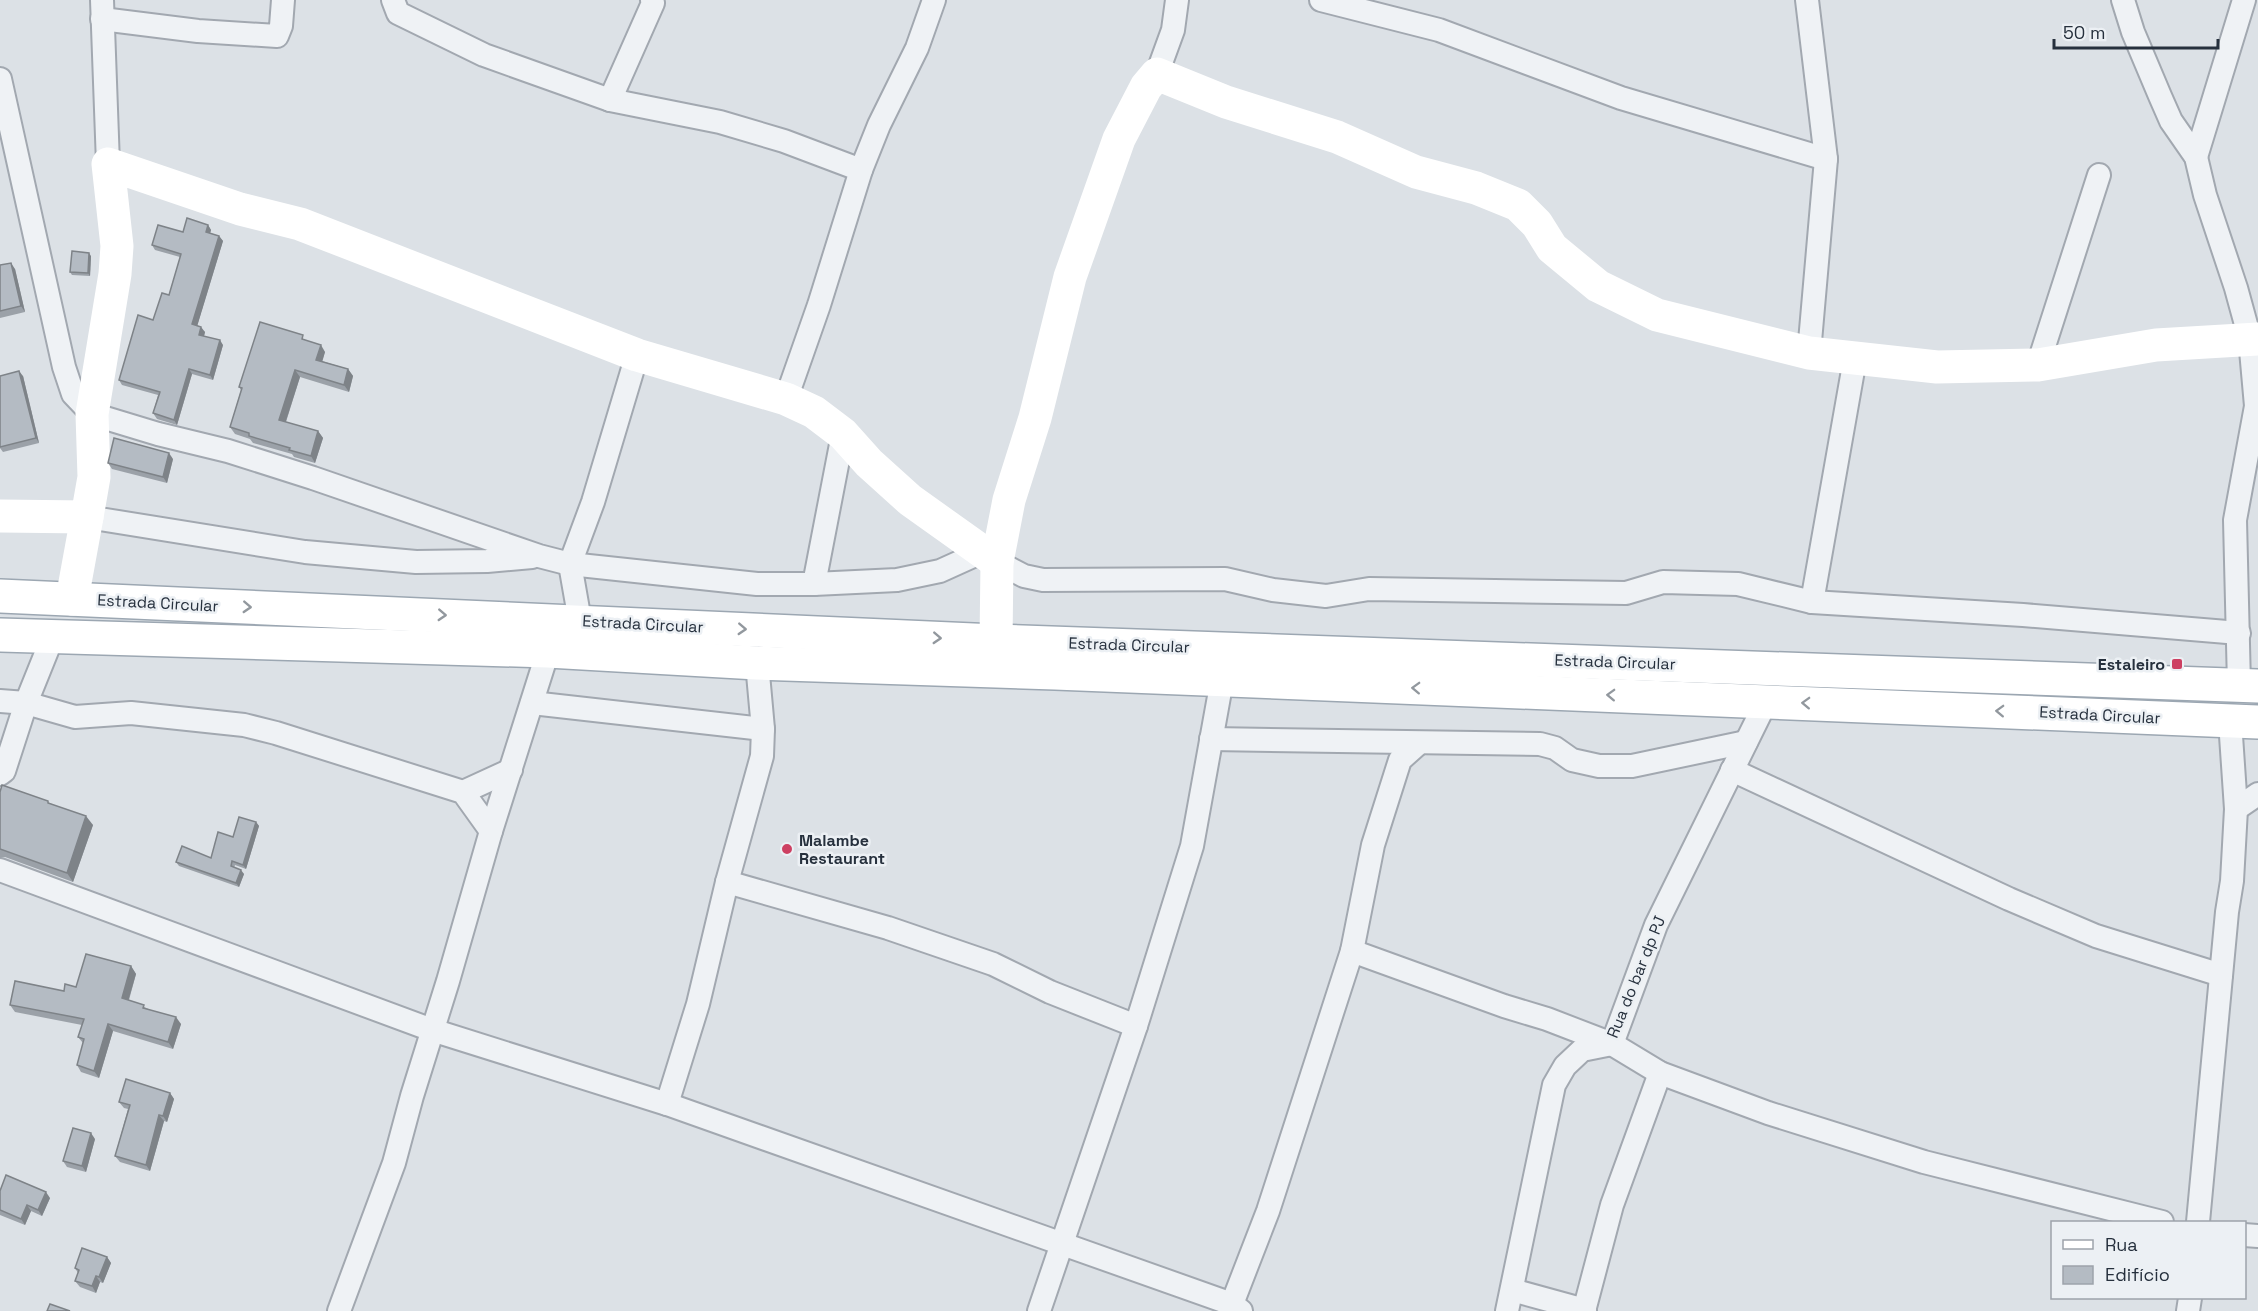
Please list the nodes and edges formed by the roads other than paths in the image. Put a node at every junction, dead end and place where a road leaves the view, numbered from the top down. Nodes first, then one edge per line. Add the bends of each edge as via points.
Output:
1 (283, 0) edge
2 (393, 0) edge
3 (651, 0) edge
4 (934, 0) edge
5 (1177, 0) edge
6 (1321, 0) edge
7 (1807, 0) edge
8 (2123, 0) edge
9 (2244, 0) edge
10 (102, 10) edge
11 (1157, 74) junction
12 (0, 80) edge
13 (610, 100) junction
14 (2196, 157) junction
15 (1826, 159) junction
16 (108, 164) junction
17 (861, 170) junction
18 (2099, 175) dead end
19 (2254, 339) edge
20 (1809, 353) junction
21 (637, 355) junction
22 (1855, 359) junction
23 (2038, 365) junction
24 (786, 399) junction
25 (92, 414) junction
26 (843, 434) junction
27 (0, 516) edge
28 (87, 517) junction
29 (539, 556) junction
30 (990, 557) junction
31 (570, 564) junction
32 (814, 584) junction
33 (0, 596) edge
34 (72, 599) junction
35 (1812, 602) junction
36 (580, 621) junction
37 (2239, 633) junction
38 (0, 635) edge
39 (53, 636) junction
40 (996, 641) junction
41 (548, 651) junction
42 (757, 663) junction
43 (1222, 680) junction
44 (2249, 686) edge
45 (0, 701) edge
46 (1766, 702) junction
47 (26, 703) junction
48 (532, 703) junction
49 (2244, 721) edge
50 (763, 729) junction
51 (1211, 739) junction
52 (1383, 741) junction
53 (1746, 741) junction
54 (1419, 743) junction
55 (1400, 760) junction
56 (511, 770) junction
57 (1732, 770) junction
58 (1, 777) edge
59 (463, 792) junction
60 (2258, 794) edge
61 (2236, 809) junction
62 (491, 831) junction
63 (0, 870) edge
64 (727, 882) junction
65 (1352, 951) junction
66 (2221, 975) junction
67 (1136, 1026) junction
68 (432, 1030) junction
69 (1611, 1044) junction
70 (1660, 1073) junction
71 (667, 1104) junction
72 (2158, 1221) edge
73 (2198, 1221) edge
74 (1063, 1245) junction
75 (1509, 1300) edge
76 (1236, 1307) edge
77 (1585, 1310) edge
78 (339, 1311) edge
79 (1039, 1311) edge

1 - 10 street via 277,36 198,31
2 - 13 street via 398,13 436,33 484,55
3 - 13 street
4 - 17 street via 917,48
5 - 11 street via 1173,30
6 - 15 street via 1439,30 1621,98
7 - 15 street
8 - 14 street via 2171,121
9 - 14 street
10 - 16 street
11 - 20 main road via 1226,102 1337,138 1416,172 1476,188 1518,205 1537,224 1552,248 1598,286 1657,315
11 - 30 main road via 1119,139 1070,277 1035,418
12 - 25 street via 64,367 73,394
13 - 17 street via 720,122
14 - 19 street
15 - 20 street
16 - 21 main road via 240,209 300,224
16 - 25 main road via 117,246
17 - 24 street
18 - 23 street
19 - 23 main road via 2156,345
19 - 37 street via 2256,405 2235,520
20 - 22 main road
21 - 24 main road
21 - 31 street via 594,502
22 - 23 main road via 1937,367
22 - 35 street
24 - 26 main road via 814,412
25 - 28 main road via 94,477
25 - 29 street via 238,454
26 - 30 main road via 910,500
26 - 32 street
27 - 28 main road
28 - 29 street via 305,552 416,562
28 - 34 main road
29 - 31 street
30 - 32 street via 897,580
30 - 35 street via 1024,576 1043,580 1225,579 1272,590 1326,596 1369,589 1626,593 1663,582 1738,584
30 - 40 main road
31 - 32 street via 757,584
31 - 36 street
33 - 34 main road, Estrada Circular
34 -> 36 main road, Estrada Circular
35 - 37 street
36 -> 40 main road, Estrada Circular
37 - 44 street
38 - 39 main road, Estrada Circular
39 - 41 main road, Estrada Circular
39 - 47 street
40 - 44 main road, Estrada Circular
41 - 42 main road, Estrada Circular
41 - 48 street
42 - 43 main road, Estrada Circular
42 - 50 street
46 -> 43 main road, Estrada Circular
43 - 51 street
45 - 47 street
49 -> 46 main road, Estrada Circular
46 - 53 street, Rua do bar dp PJ
47 - 58 street
47 - 59 street via 75,717 131,712 244,724
48 - 50 street
48 - 56 street
49 - 61 street
50 - 64 street via 762,756
51 - 52 street
51 - 67 street via 1192,846
52 - 54 street
52 - 55 street
53 - 54 street via 1632,766 1572,760 1555,748 1540,744
53 - 57 street, Rua do bar dp PJ
54 - 55 street
55 - 65 street via 1373,844
56 - 59 street
56 - 62 street
57 - 66 street via 2096,936
57 - 69 street, Rua do bar dp PJ via 1656,925
59 - 62 street
60 - 61 street
61 - 66 street
62 - 68 street
63 - 68 street
64 - 67 street via 888,928 993,964 1050,992
64 - 71 street via 698,1004
65 - 69 street
65 - 76 street
66 - 73 street
67 - 74 street
68 - 71 street
68 - 78 street via 394,1162
69 - 70 street
69 - 75 street, Rua do bar dp PJ via 1582,1050 1564,1066 1554,1085
70 - 72 street via 1768,1113 1924,1162
70 - 77 street via 1612,1205
71 - 74 street
74 - 76 street
74 - 79 street
75 - 77 street

